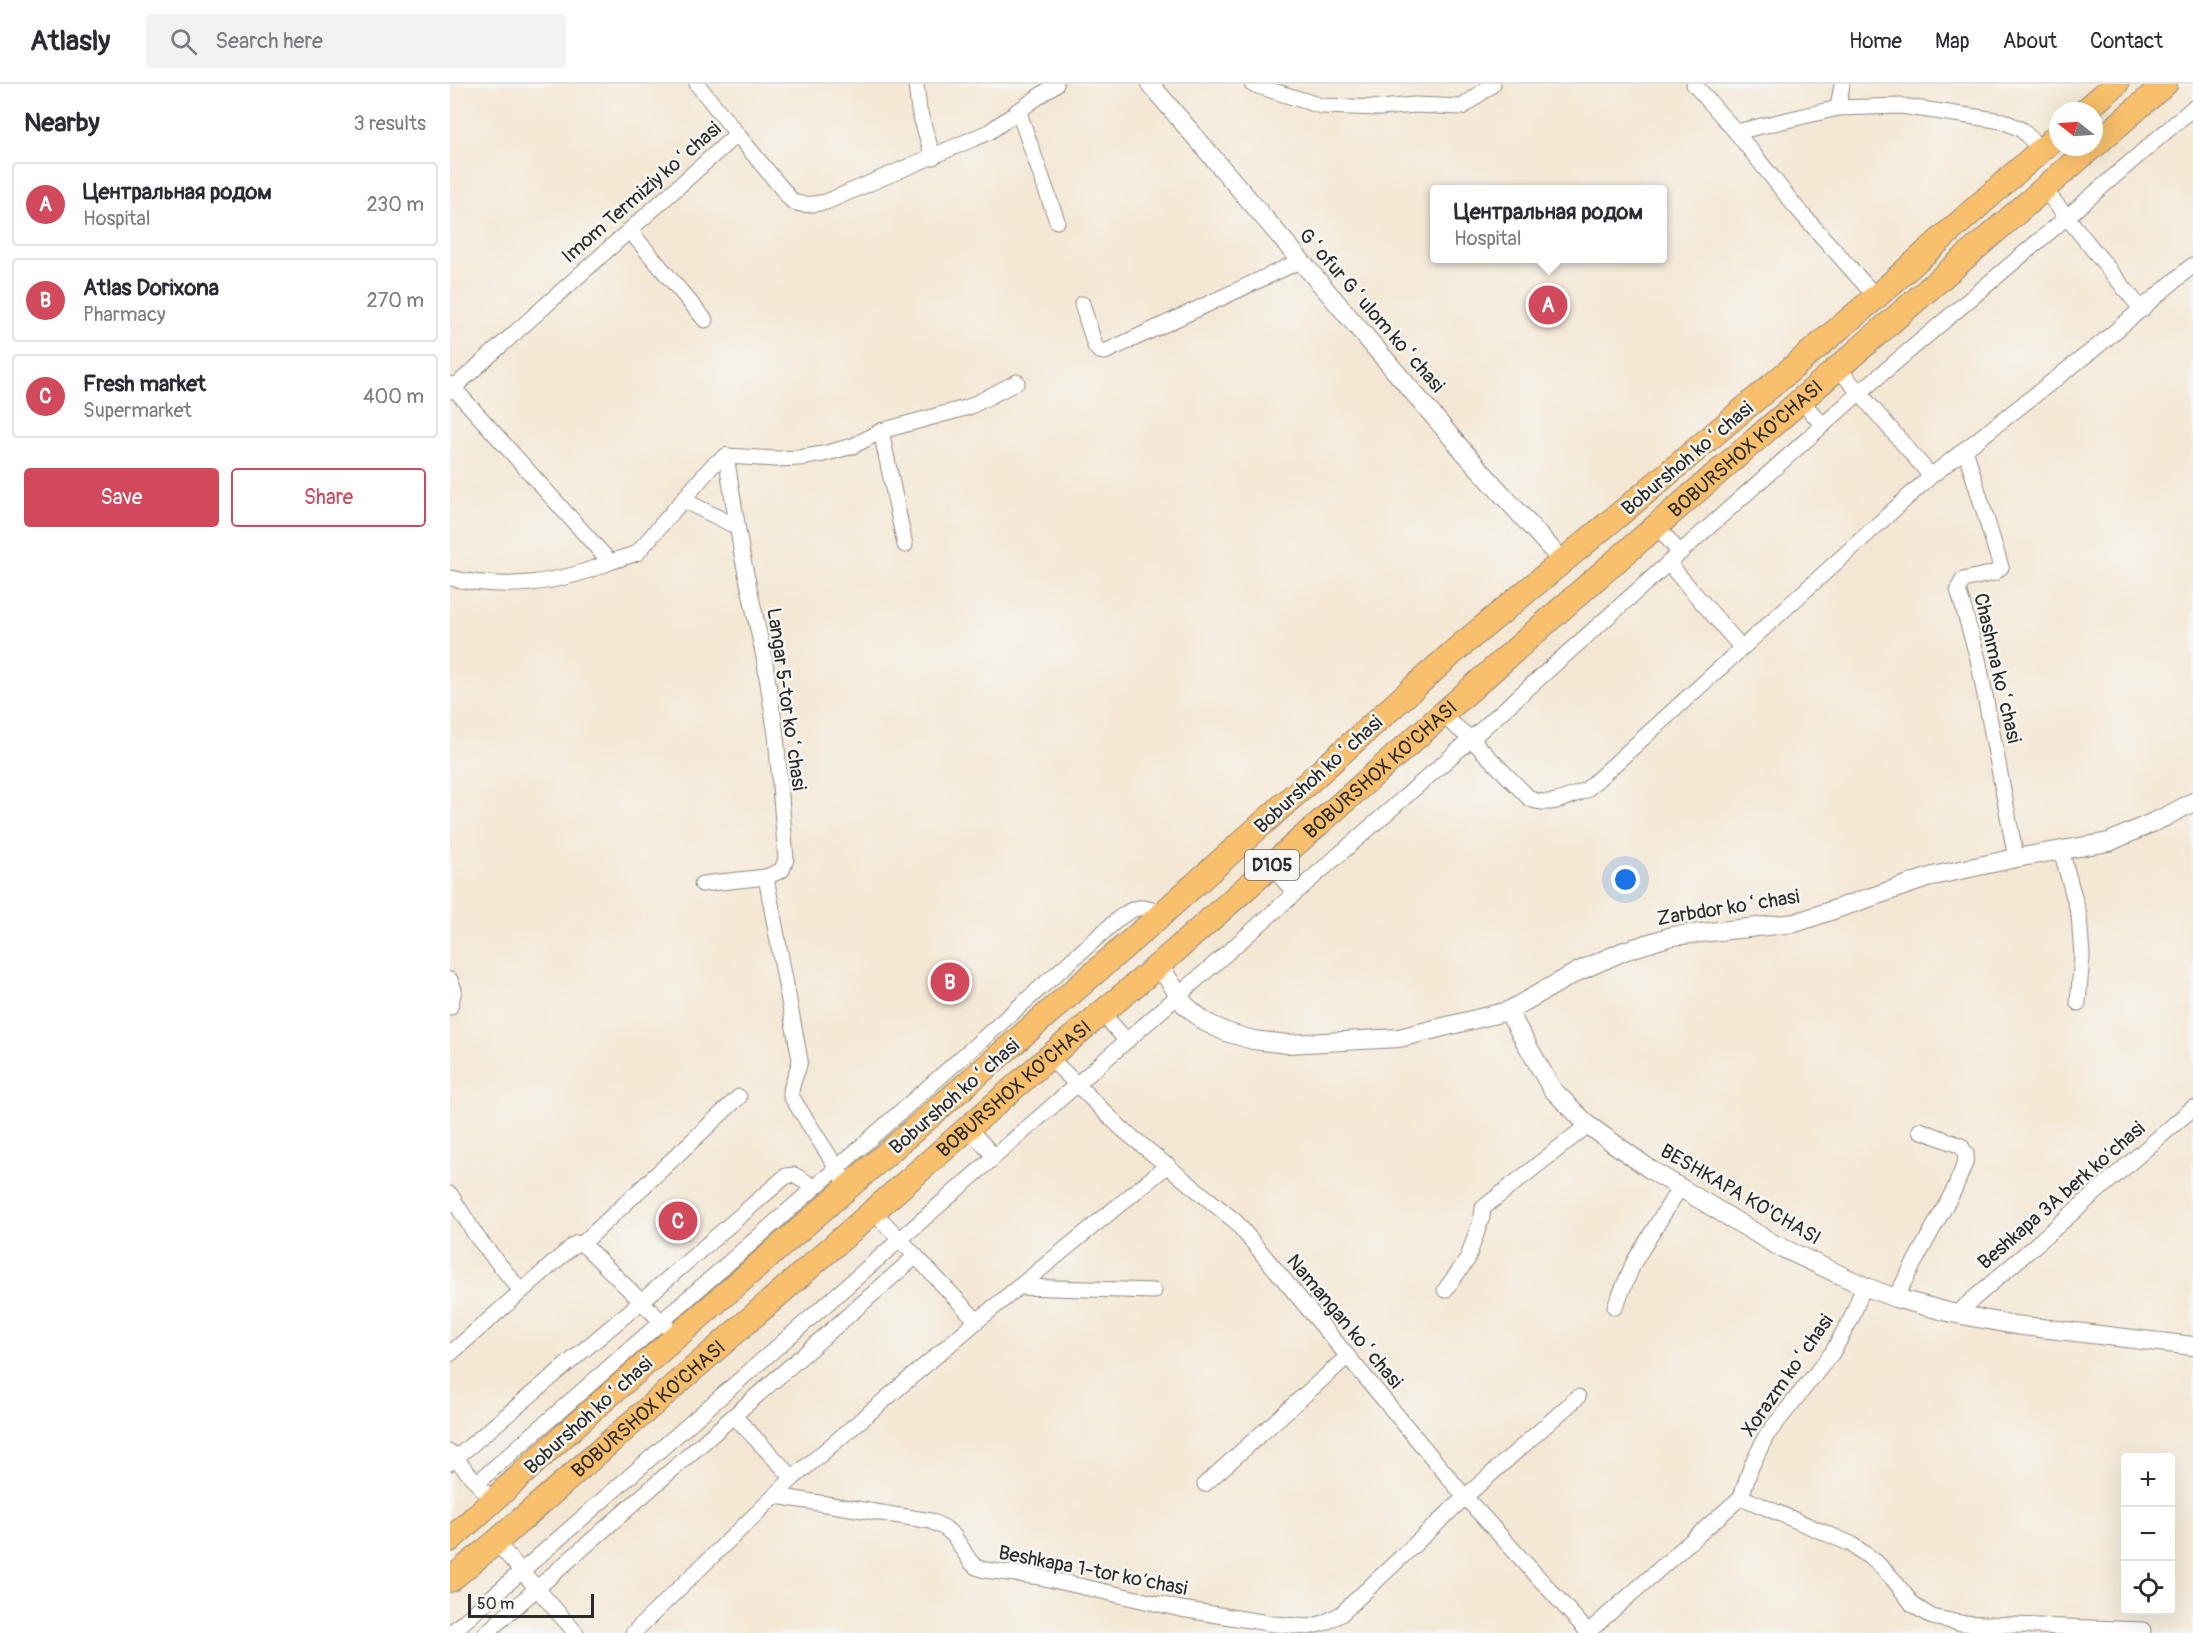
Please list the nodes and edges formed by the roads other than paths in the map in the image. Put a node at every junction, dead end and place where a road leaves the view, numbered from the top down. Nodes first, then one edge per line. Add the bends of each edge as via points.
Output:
1 (697, 84) edge
2 (916, 84) edge
3 (1056, 84) edge
4 (1150, 84) edge
5 (1252, 84) edge
6 (1493, 84) edge
7 (1694, 84) edge
8 (1842, 84) edge
9 (2116, 84) edge
10 (2165, 84) edge
11 (2095, 102) edge
12 (1838, 108) junction
13 (2193, 108) edge
14 (1018, 110) junction
15 (1736, 132) junction
16 (737, 134) junction
17 (2103, 137) edge
18 (2049, 142) edge
19 (2082, 156) edge
20 (933, 157) junction
21 (2044, 189) junction
22 (2067, 218) junction
23 (1057, 221) dead end
24 (630, 231) junction
25 (1300, 261) junction
26 (2193, 265) edge
27 (1876, 297) junction
28 (1082, 303) dead end
29 (2142, 310) junction
30 (705, 320) dead end
31 (1838, 368) junction
32 (1017, 381) dead end
33 (451, 388) edge
34 (1859, 393) junction
35 (1801, 400) junction
36 (1823, 425) junction
37 (881, 431) junction
38 (1965, 449) junction
39 (726, 456) junction
40 (1931, 476) junction
41 (683, 500) junction
42 (1657, 526) junction
43 (737, 528) junction
44 (905, 545) dead end
45 (1680, 553) junction
46 (610, 562) junction
47 (1563, 562) junction
48 (1668, 563) junction
49 (450, 578) edge
50 (1585, 588) junction
51 (1741, 647) junction
52 (1442, 715) junction
53 (1470, 739) junction
54 (2193, 802) edge
55 (2061, 850) junction
56 (2016, 858) junction
57 (1271, 866) junction
58 (766, 877) junction
59 (702, 884) dead end
60 (1295, 892) junction
61 (1159, 965) junction
62 (450, 980) edge
63 (1178, 995) junction
64 (2078, 1004) dead end
65 (450, 1007) edge
66 (1508, 1011) junction
67 (1102, 1013) junction
68 (1126, 1041) junction
69 (1049, 1057) junction
70 (1077, 1084) junction
71 (740, 1097) dead end
72 (2193, 1108) edge
73 (1588, 1125) junction
74 (968, 1128) junction
75 (1920, 1130) dead end
76 (994, 1156) junction
77 (1168, 1166) junction
78 (843, 1178) junction
79 (1680, 1187) junction
80 (814, 1188) junction
81 (450, 1194) edge
82 (873, 1211) junction
83 (900, 1239) junction
84 (582, 1244) junction
85 (702, 1248) junction
86 (916, 1256) junction
87 (728, 1277) junction
88 (1864, 1286) junction
89 (1020, 1287) junction
90 (1445, 1290) dead end
91 (521, 1291) junction
92 (1154, 1291) dead end
93 (1895, 1298) junction
94 (642, 1301) junction
95 (1615, 1307) dead end
96 (1956, 1314) junction
97 (976, 1321) junction
98 (669, 1329) junction
99 (2193, 1346) edge
100 (450, 1354) edge
101 (1347, 1357) junction
102 (1578, 1397) dead end
103 (734, 1416) junction
104 (452, 1458) edge
105 (793, 1478) junction
106 (477, 1483) junction
107 (1205, 1484) dead end
108 (776, 1496) junction
109 (1465, 1497) junction
110 (1741, 1497) junction
111 (493, 1501) junction
112 (450, 1540) edge
113 (496, 1542) junction
114 (522, 1571) junction
115 (450, 1580) edge
116 (537, 1588) junction
117 (1250, 1627) edge
118 (2143, 1630) dead end
119 (451, 1633) edge
120 (486, 1633) edge
121 (576, 1633) edge
122 (633, 1633) edge
123 (1588, 1633) edge

1 - 16 street
2 - 20 street
3 - 14 street, Imom Termiziy koʻchasi
4 - 25 street, Gʻofur Gʻulom koʻchasi
5 - 6 street via 1321,106 1380,108 1462,107
7 - 15 street
8 - 12 street
9 - 11 main road
10 - 17 main road, BOBURSHOX KO'CHASI / D105
12 - 15 street
12 - 18 street via 1901,106 2003,121
13 - 22 street
14 - 20 street, Imom Termiziy koʻchasi via 989,132
14 - 23 street
15 - 27 street
16 - 20 street, Imom Termiziy koʻchasi via 787,196 803,205 826,202
16 - 24 street, Imom Termiziy koʻchasi
18 - 27 main road, Boburshoh koʻchasi / D105
19 - 21 main road, BOBURSHOX KO'CHASI / D105
21 - 22 street
21 - 31 main road, BOBURSHOX KO'CHASI / D105
22 - 29 street
22 - 34 street
24 - 30 street
24 - 33 street, Imom Termiziy koʻchasi
25 - 28 street via 1105,352 1095,346
25 - 47 street, Gʻofur Gʻulom koʻchasi
26 - 29 street
27 - 47 main road, Boburshoh koʻchasi / D105
29 - 38 street
31 - 34 street
31 - 35 main road, BOBURSHOX KO'CHASI / D105
32 - 37 street via 969,406
33 - 46 street
34 - 36 street
34 - 40 street
35 - 36 street
35 - 42 main road, BOBURSHOX KO'CHASI / D105
36 - 45 street
37 - 39 street via 853,446 799,458
37 - 44 street
38 - 40 street
38 - 56 street, Chashma koʻchasi via 2001,567 1994,573 1963,580 1958,589 1978,659
39 - 41 street via 713,465
39 - 43 street, Langar 5-tor koʻchasi
40 - 51 street
41 - 43 street
41 - 46 street via 637,553
42 - 45 street
42 - 50 main road, BOBURSHOX KO'CHASI / D105
43 - 58 street, Langar 5-tor koʻchasi via 776,735 786,860 782,870
45 - 48 street
46 - 49 street via 570,577 529,584 500,585
47 - 50 main road
47 - 78 main road, Boburshoh koʻchasi / D105 via 1458,648 1162,914
48 - 51 street
48 - 53 street
50 - 52 main road, BOBURSHOX KO'CHASI / D105
51 - 53 street via 1586,790 1563,800 1540,803 1530,799
52 - 53 street
52 - 57 main road, BOBURSHOX KO'CHASI / D105
53 - 60 street
54 - 55 street, Zarbdor koʻchasi via 2109,842
55 - 56 street, Zarbdor koʻchasi
55 - 64 street via 2079,915 2082,956
56 - 66 street, Zarbdor koʻchasi via 1933,876 1795,923 1672,936 1586,968
57 - 60 street
57 - 61 main road, BOBURSHOX KO'CHASI / D105
58 - 59 street
58 - 78 street via 800,1060 791,1096
60 - 63 street
61 - 63 street, Zarbdor koʻchasi
61 - 67 main road, BOBURSHOX KO'CHASI / D105
62 - 65 street via 454,990
63 - 66 street, Zarbdor koʻchasi via 1205,1022 1226,1032 1288,1044 1399,1038
63 - 68 street
66 - 73 street, BESHKAPA KO'CHASI via 1552,1089
67 - 68 street
67 - 69 main road, BOBURSHOX KO'CHASI / D105
68 - 70 street
69 - 70 street, Namangan koʻchasi
69 - 74 main road, BOBURSHOX KO'CHASI / D105
70 - 76 street
70 - 77 street, Namangan koʻchasi via 1121,1128
71 - 84 street
72 - 96 street, Beshkapa 3A berk koʼchasi
73 - 79 street, BESHKAPA KO'CHASI
73 - 90 street via 1483,1208 1467,1260
74 - 76 street
74 - 82 main road, BOBURSHOX KO'CHASI / D105
75 - 93 street via 1961,1146 1966,1154 1965,1163
76 - 83 street
77 - 89 street
77 - 101 street, Namangan koʻchasi via 1235,1221
78 - 80 street
78 - 87 main road, Boburshoh koʻchasi / D105
79 - 88 street, BESHKAPA KO'CHASI via 1774,1244
79 - 95 street via 1634,1262
80 - 85 street via 794,1175 786,1176
80 - 87 street
81 - 91 street via 477,1237
82 - 83 street
82 - 113 main road, BOBURSHOX KO'CHASI / D105
83 - 86 street
83 - 114 street
84 - 91 street via 574,1245
84 - 94 street
85 - 87 street
85 - 94 street
86 - 97 street
86 - 103 street
87 - 98 main road, Boburshoh koʻchasi / D105
88 - 93 street, BESHKAPA KO'CHASI
88 - 110 street, Xorazm koʻchasi via 1832,1353 1766,1436
89 - 92 street
89 - 97 street
91 - 100 street
93 - 96 street, BESHKAPA KO'CHASI
94 - 98 street
94 - 104 street
96 - 99 street, BESHKAPA KO'CHASI via 2015,1325
97 - 105 street
98 - 106 street
98 - 111 main road, Boburshoh koʻchasi / D105 via 591,1411
101 - 107 street
101 - 109 street, Namangan koʻchasi
102 - 109 street, Beshkapa 1-tor koʼchasi
103 - 105 street
103 - 116 street
104 - 106 street
105 - 108 street
106 - 111 street
108 - 117 street, Beshkapa 1-tor koʼchasi via 931,1521 954,1536 970,1561 985,1570 1040,1577
108 - 122 street
109 - 117 street, Beshkapa 1-tor koʼchasi via 1341,1614 1308,1627
109 - 123 street, Namangan koʻchasi
110 - 118 street via 1851,1544 1876,1562 1913,1605 1932,1617 1960,1623
110 - 123 street
111 - 112 main road, Boburshoh koʻchasi / D105
113 - 114 street
113 - 115 main road, BOBURSHOX KO'CHASI / D105
114 - 116 street
114 - 119 street
116 - 120 street
116 - 121 street

